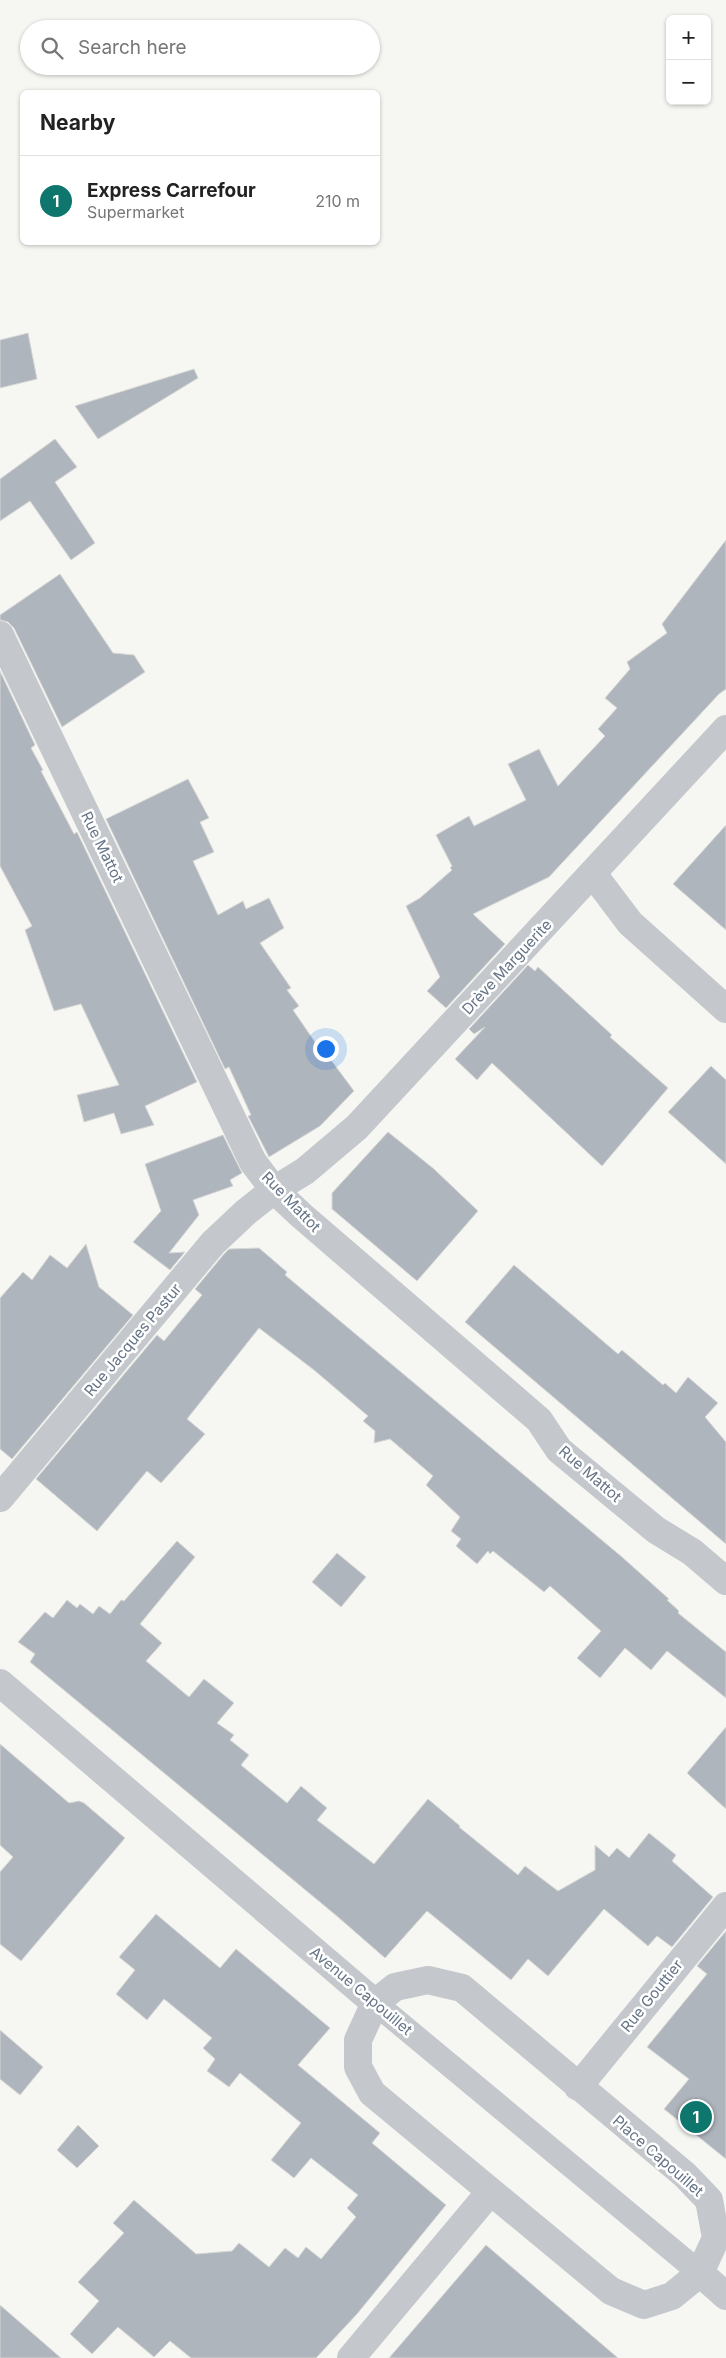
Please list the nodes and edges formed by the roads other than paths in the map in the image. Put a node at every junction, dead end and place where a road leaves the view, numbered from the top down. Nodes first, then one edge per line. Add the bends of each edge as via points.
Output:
1 (0, 635) edge
2 (726, 729) edge
3 (593, 874) junction
4 (726, 1009) edge
5 (274, 1190) junction
6 (0, 1498) edge
7 (726, 1581) edge
8 (0, 1683) edge
9 (726, 1906) edge
10 (375, 2003) junction
11 (578, 2087) junction
12 (490, 2192) junction
13 (700, 2274) junction
14 (726, 2296) edge
15 (351, 2358) edge

1 - 5 street, Rue Mattot via 253,1162
2 - 3 street, Drève Marguerite
3 - 4 street via 630,923
3 - 5 street, Drève Marguerite via 357,1127 305,1171
5 - 6 street, Rue Jacques Pastur via 213,1243
5 - 7 street, Rue Mattot via 539,1420 559,1450 656,1530 692,1552
8 - 10 street, Avenue Capouillet
9 - 11 street, Rue Gouttier
10 - 11 street, Place Capouillet via 395,1987 428,1980 462,1988
10 - 12 street, Place Capouillet via 358,2040 358,2067 372,2093
10 - 13 street, Avenue Capouillet
11 - 13 street, Place Capouillet via 685,2175 709,2200 716,2238
12 - 13 street, Place Capouillet via 611,2292 644,2305 672,2296
12 - 15 street
13 - 14 street, Avenue Capouillet

